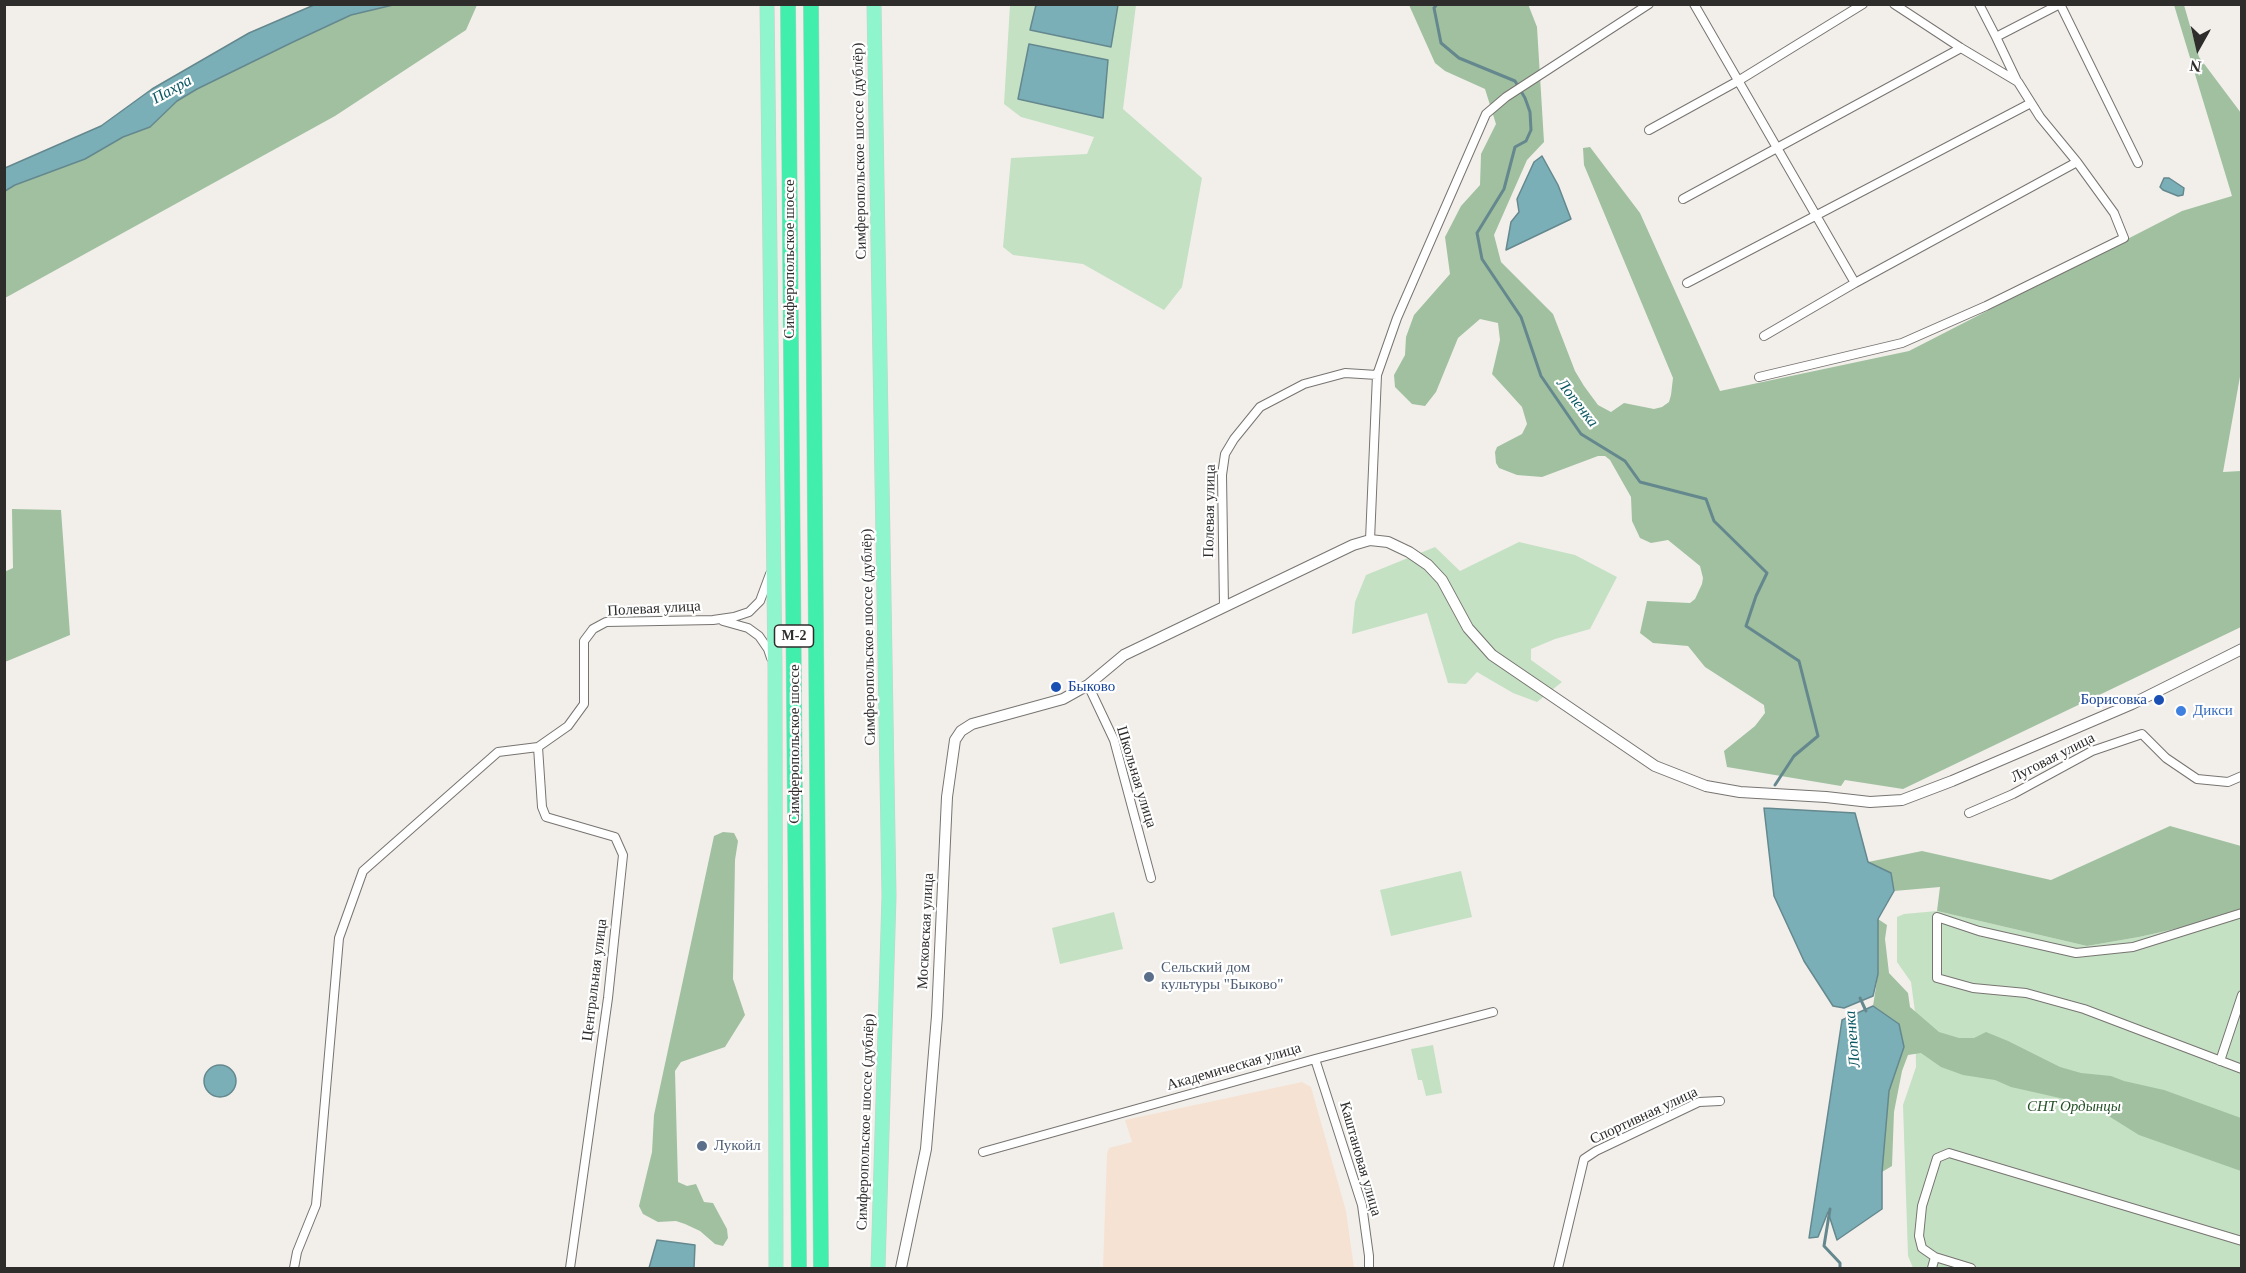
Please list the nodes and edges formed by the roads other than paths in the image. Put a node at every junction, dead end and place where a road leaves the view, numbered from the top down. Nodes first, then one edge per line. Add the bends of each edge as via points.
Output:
1 (767, 4) edge
2 (788, 4) edge
3 (811, 4) edge
4 (874, 4) edge
5 (1649, 4) edge
6 (1694, 4) edge
7 (1863, 4) edge
8 (1894, 4) edge
9 (1979, 4) edge
10 (2060, 5) edge
11 (1996, 37) junction
12 (1961, 48) junction
13 (1738, 81) junction
14 (2018, 82) junction
15 (2031, 103) junction
16 (1649, 130) dead end
17 (1778, 149) junction
18 (2077, 162) junction
19 (2138, 164) dead end
20 (1683, 200) dead end
21 (1816, 216) junction
22 (1687, 283) dead end
23 (1855, 283) junction
24 (1764, 336) dead end
25 (1377, 375) junction
26 (1759, 377) dead end
27 (1370, 540) junction
28 (772, 561) junction
29 (1224, 607) junction
30 (713, 620) junction
31 (2241, 649) edge
32 (775, 671) junction
33 (1088, 685) junction
34 (538, 747) junction
35 (2241, 776) edge
36 (1969, 813) dead end
37 (1151, 878) dead end
38 (2241, 913) edge
39 (2241, 995) edge
40 (1493, 1012) dead end
41 (1315, 1059) junction
42 (2220, 1061) junction
43 (2241, 1069) edge
44 (1720, 1101) dead end
45 (983, 1152) dead end
46 (2241, 1241) edge
47 (1935, 1257) junction
48 (294, 1269) edge
49 (570, 1269) edge
50 (776, 1269) edge
51 (799, 1269) edge
52 (821, 1269) edge
53 (878, 1269) edge
54 (901, 1269) edge
55 (1369, 1269) edge
56 (1558, 1269) edge
57 (1932, 1269) edge
58 (1971, 1269) edge

1 - 28 main road
2 - 51 highway, Симферопольское шоссе / М-2
3 - 52 highway, Симферопольское шоссе / М-2
4 - 53 main road, Симферопольское шоссе (дублёр) via 890,896
5 - 25 street via 1486,114 1397,318
6 - 13 street
7 - 13 street
8 - 12 street
9 - 11 street
10 - 11 street
10 - 19 street
11 - 14 street
12 - 14 street
12 - 17 street
13 - 16 street
13 - 17 street
14 - 15 street
15 - 18 street
15 - 21 street
17 - 20 street
17 - 21 street
18 - 23 street
18 - 26 street via 2114,213 2124,238 1902,343
21 - 22 street
21 - 23 street
23 - 24 street
25 - 27 street
25 - 29 street, Полевая улица via 1345,373 1304,384 1260,407 1234,439 1221,475
27 - 29 street, Московская улица
27 - 31 street via 1388,542 1428,565 1442,580 1468,628 1492,655 1655,766 1706,786 1740,792 1870,802 1902,800 2132,704
28 - 30 street, Полевая улица via 760,601 749,612
28 - 32 main road
29 - 33 street, Московская улица via 1124,655
30 - 32 street, Полевая улица via 747,628 759,636
30 - 34 street, Полевая улица via 606,622 593,629 584,641 584,704 568,726
32 - 50 main road
33 - 37 street, Школьная улица via 1114,740
33 - 54 street, Московская улица via 1064,699 972,724 955,741 947,797 937,1016 926,1149
34 - 48 street via 498,752 363,871 339,938 316,1205
34 - 49 street, Центральная улица via 546,817 615,837 623,855 608,998
35 - 36 street, Луговая улица via 2228,782 2197,779 2166,758 2142,734 2092,751
38 - 42 street via 2133,947 2076,953 1979,931 1937,917 1937,978 1973,988 2026,993 2074,1007
39 - 42 street
40 - 41 street, Академическая улица
41 - 45 street, Академическая улица
41 - 55 street, Каштановая улица via 1362,1205
42 - 43 street
44 - 56 street, Спортивная улица via 1699,1102 1584,1159
46 - 47 street via 1949,1153 1937,1158 1922,1206 1922,1248
47 - 57 street
47 - 58 street

